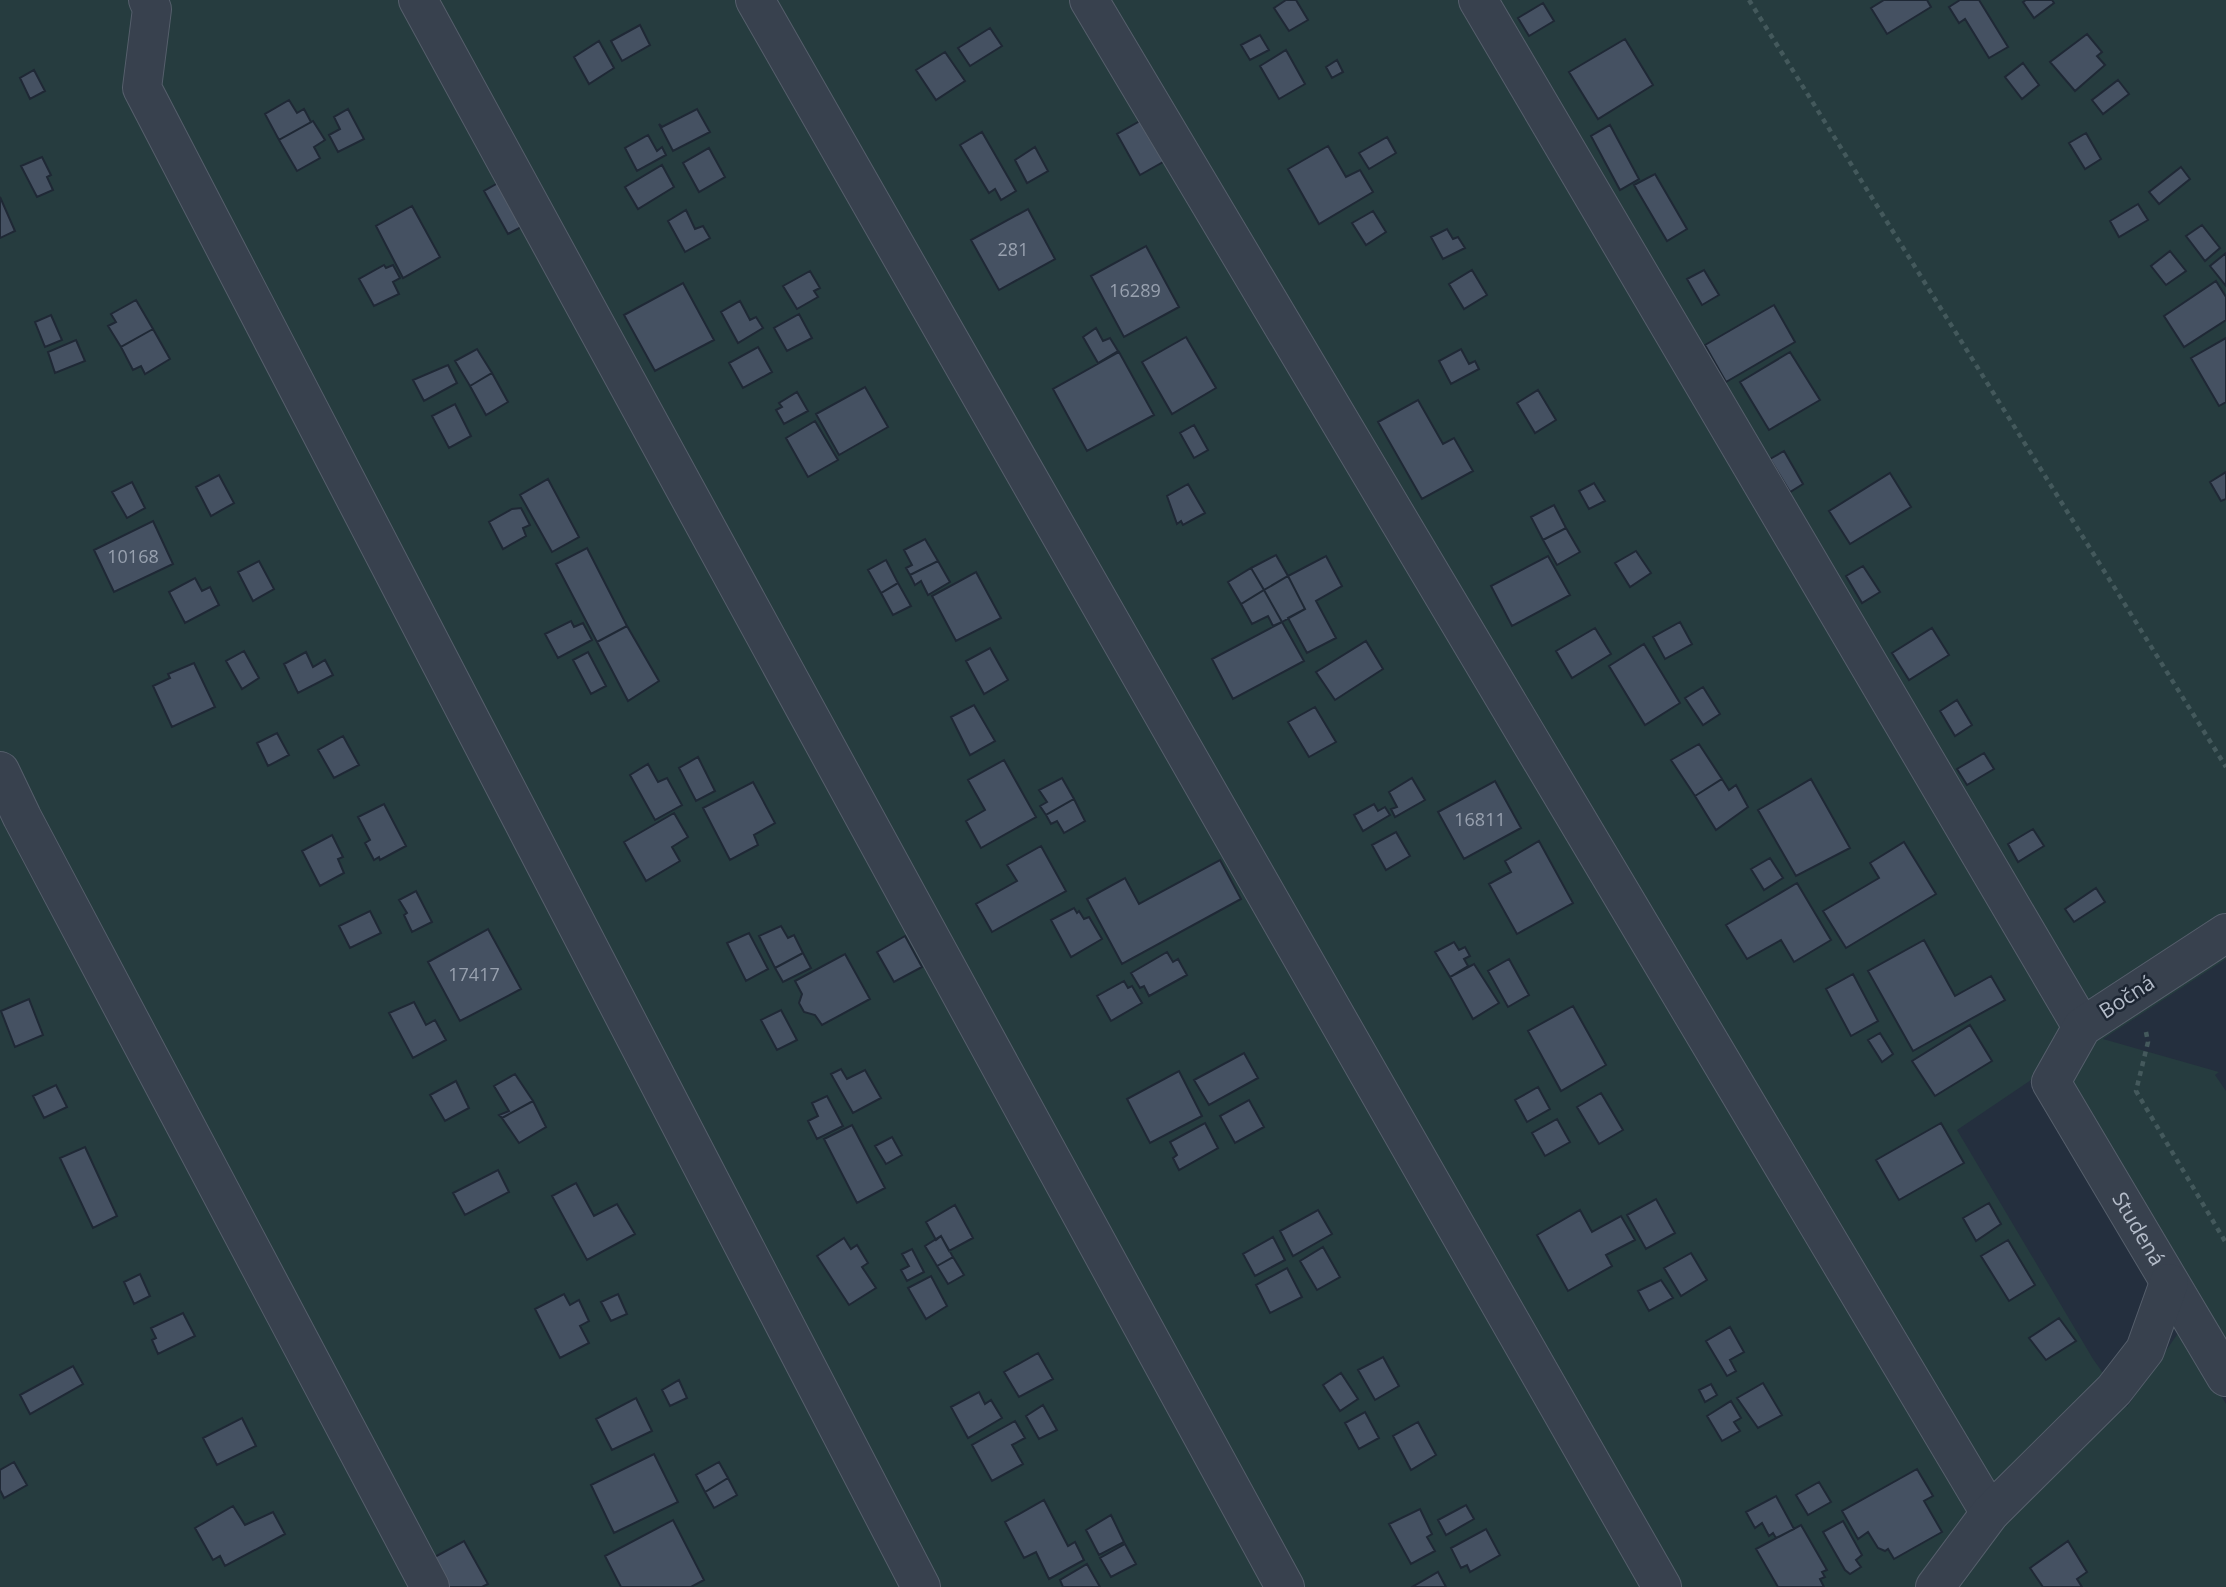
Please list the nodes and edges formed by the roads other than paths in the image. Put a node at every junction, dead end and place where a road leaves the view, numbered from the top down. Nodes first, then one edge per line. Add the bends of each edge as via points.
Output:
1 (418, 0) edge
2 (755, 0) edge
3 (1089, 0) edge
4 (1478, 0) edge
5 (157, 3) edge
6 (0, 771) edge
7 (2226, 933) edge
8 (2082, 1027) junction
9 (2051, 1082) joint
10 (2169, 1283) junction
11 (2226, 1377) edge
12 (1990, 1513) junction
13 (430, 1587) edge
14 (922, 1587) edge
15 (1285, 1587) edge
16 (1662, 1587) edge
17 (1934, 1587) edge

1 - 15 street
2 - 16 street
3 - 12 street
4 - 8 street
5 - 14 street via 142,88
6 - 13 street
7 - 8 street, Bočná
8 - 9 street, Bočná
9 - 10 street, Studená
10 - 11 street, Studená
10 - 12 street via 2145,1350 2115,1390
12 - 17 street

